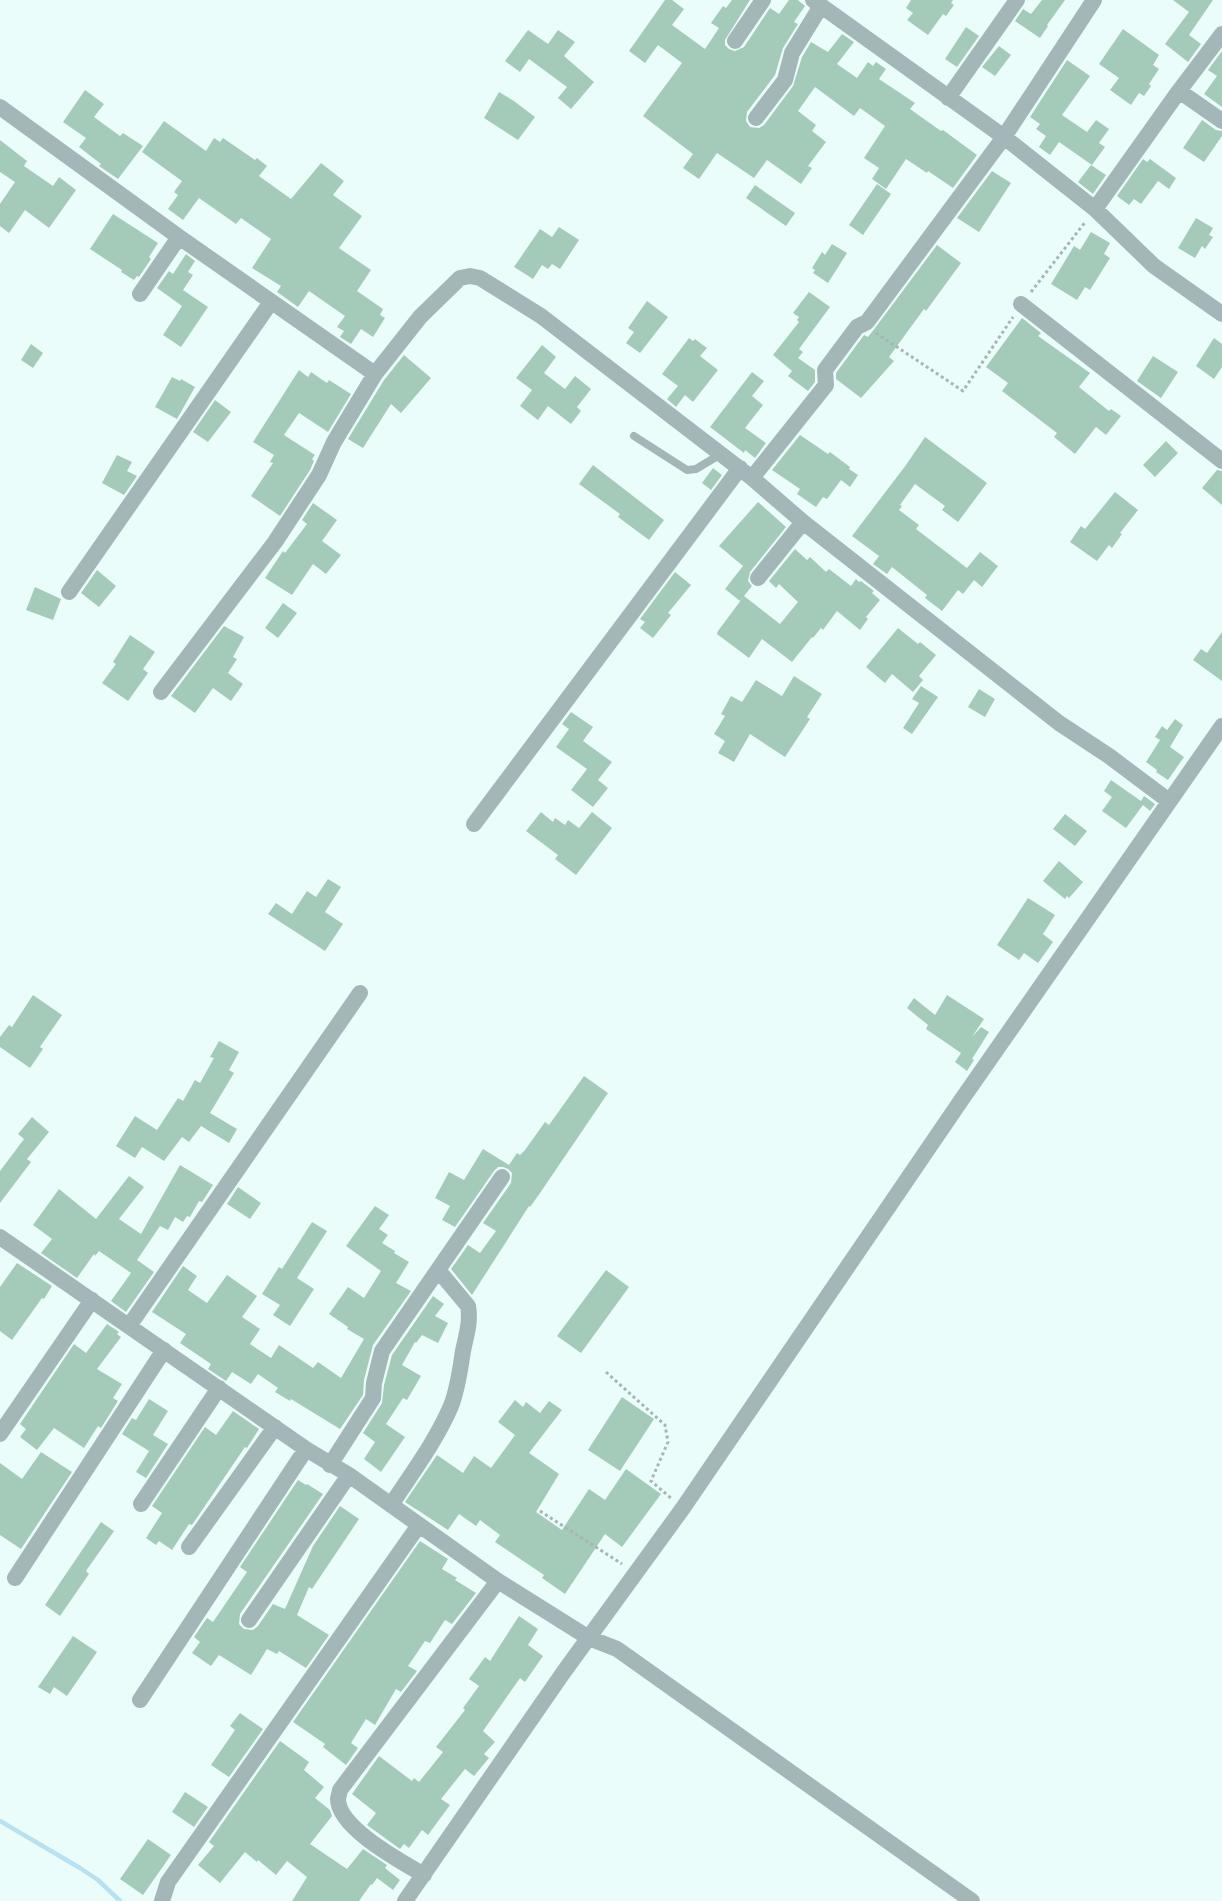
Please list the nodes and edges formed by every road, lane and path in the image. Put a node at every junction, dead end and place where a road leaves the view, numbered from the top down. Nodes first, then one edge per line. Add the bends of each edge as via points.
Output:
1 (763, 0) edge
2 (1017, 0) edge
3 (1094, 0) edge
4 (817, 3) edge
5 (1222, 34) edge
6 (735, 41) dead end
7 (1179, 92) junction
8 (948, 98) junction
9 (0, 107) edge
10 (756, 118) dead end
11 (1222, 122) edge
12 (1004, 137) junction
13 (1095, 209) junction
14 (179, 237) junction
15 (140, 294) dead end
16 (271, 302) junction
17 (1021, 304) dead end
18 (1222, 314) edge
19 (867, 322) junction
20 (375, 374) junction
21 (963, 391) dead end
22 (634, 436) dead end
23 (721, 454) junction
24 (1222, 461) edge
25 (746, 473) junction
26 (803, 522) junction
27 (758, 578) dead end
28 (69, 592) dead end
29 (160, 693) dead end
30 (1222, 726) edge
31 (1169, 801) junction
32 (474, 824) dead end
33 (360, 993) dead end
34 (502, 1177) dead end
35 (0, 1237) edge
36 (438, 1270) junction
37 (92, 1300) junction
38 (129, 1326) junction
39 (164, 1350) junction
40 (606, 1371) dead end
41 (219, 1388) junction
42 (275, 1426) junction
43 (0, 1434) edge
44 (306, 1449) junction
45 (330, 1465) junction
46 (349, 1476) junction
47 (141, 1504) dead end
48 (391, 1505) junction
49 (683, 1508) junction
50 (540, 1511) dead end
51 (419, 1525) junction
52 (189, 1547) dead end
53 (637, 1574) junction
54 (15, 1578) dead end
55 (498, 1581) junction
56 (249, 1620) dead end
57 (589, 1638) junction
58 (140, 1700) dead end
59 (424, 1875) junction
60 (162, 1901) edge
61 (405, 1901) edge
62 (972, 1901) edge

1 - 6 street
2 - 8 street
3 - 12 street
4 - 8 street
4 - 10 street via 792,53 785,80
5 - 7 street
7 - 11 street
7 - 13 street
8 - 12 street
9 - 14 street
12 - 13 street
12 - 19 street
13 - 18 street via 1154,266
14 - 15 street
14 - 16 street
16 - 20 street
16 - 28 street
17 - 24 street
19 - 21 path via 872,331
19 - 25 street via 857,327 825,370 826,385
20 - 23 street via 420,317 460,278 480,278 541,316
20 - 29 street via 334,441 319,475 275,542
22 - 23 lane via 687,470
23 - 25 street
25 - 26 street
25 - 32 street
26 - 27 street
26 - 31 street via 1059,723
30 - 31 street
31 - 49 street
33 - 38 street
34 - 36 street
35 - 37 street
36 - 45 street via 382,1351 374,1398
36 - 48 street via 468,1305 462,1367 451,1405
37 - 38 street
37 - 43 street
38 - 39 street
39 - 41 street
39 - 54 street
40 - 49 path via 665,1425 668,1442 651,1481
41 - 42 street
41 - 47 street
42 - 44 street
42 - 52 street
44 - 45 street
44 - 58 street
45 - 46 street
46 - 48 street
46 - 56 street
48 - 51 street
49 - 53 street
50 - 53 path
51 - 55 street
51 - 60 street via 168,1882
53 - 57 street
55 - 57 street
55 - 59 street via 340,1790 341,1810 358,1832
57 - 59 street
57 - 62 street via 617,1649
59 - 61 street

